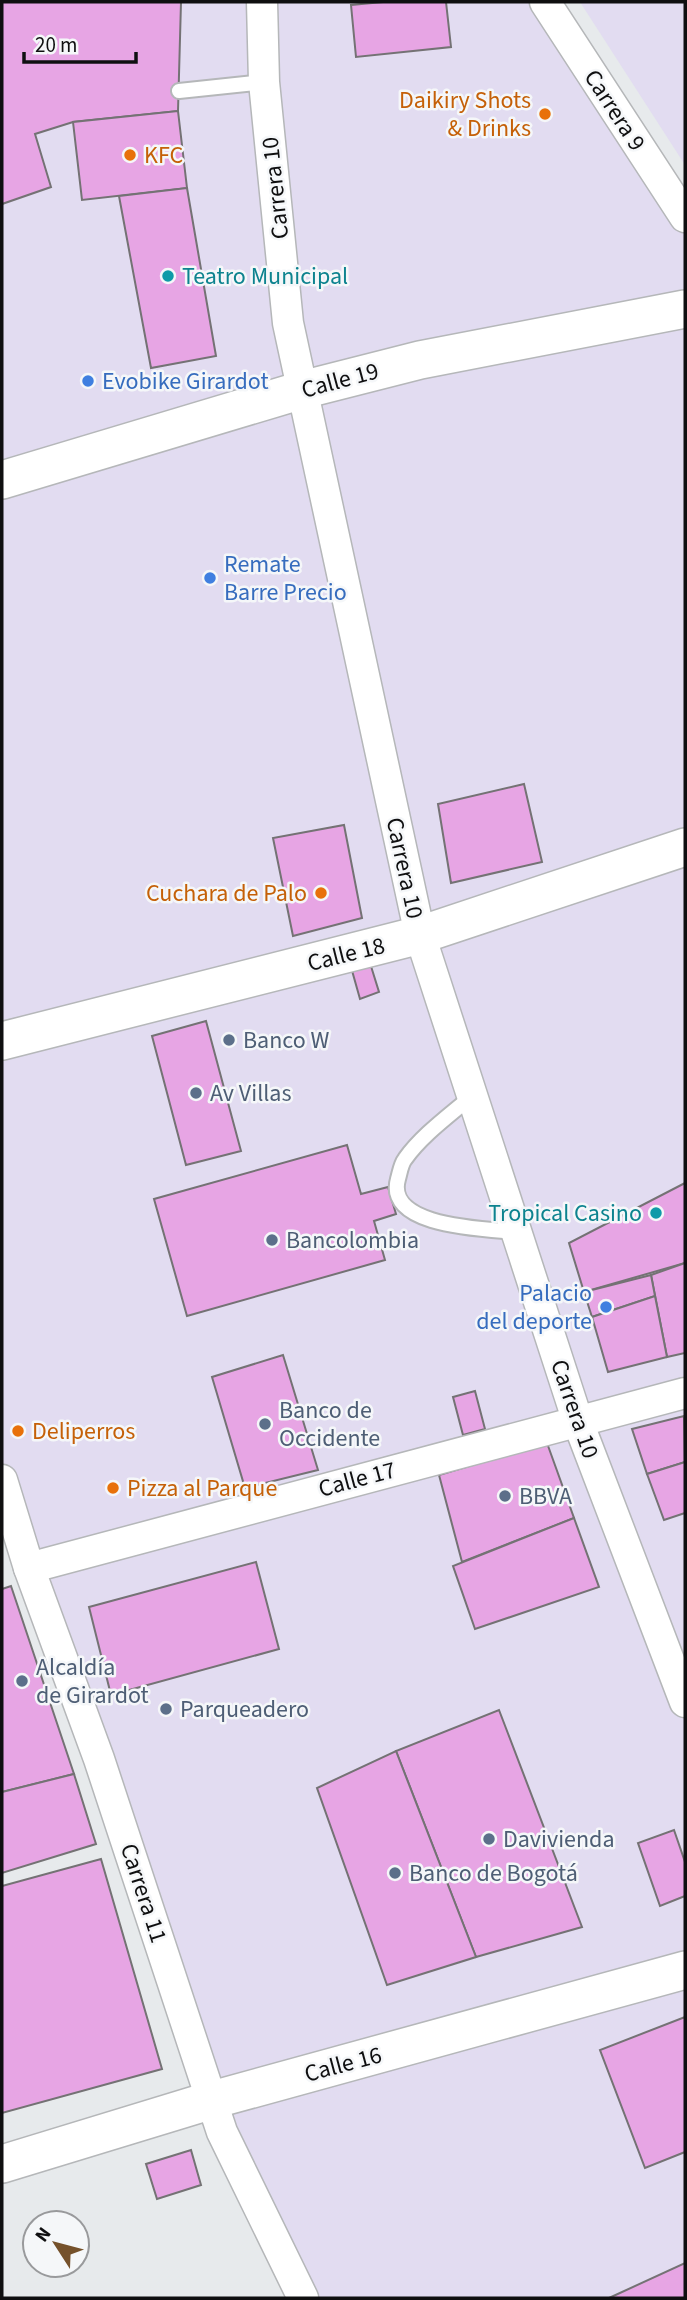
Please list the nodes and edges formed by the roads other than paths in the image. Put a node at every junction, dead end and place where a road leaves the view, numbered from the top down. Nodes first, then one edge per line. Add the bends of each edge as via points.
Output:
1 (262, 2) edge
2 (545, 2) edge
3 (264, 82) junction
4 (179, 91) dead end
5 (685, 217) edge
6 (685, 309) edge
7 (302, 390) junction
8 (2, 480) edge
9 (685, 847) edge
10 (420, 935) junction
11 (2, 1041) edge
12 (472, 1096) junction
13 (517, 1232) junction
14 (685, 1393) edge
15 (578, 1422) junction
16 (2, 1480) edge
17 (29, 1568) junction
18 (685, 1702) edge
19 (685, 1970) edge
20 (212, 2100) junction
21 (2, 2164) edge
22 (303, 2298) edge

1 - 3 street, Carrera 10
2 - 5 street, Carrera 9
3 - 4 lane
3 - 7 street, Carrera 10 via 288,323
6 - 7 street, Calle 19 via 420,360
7 - 8 street, Calle 19
7 - 10 street, Carrera 10
9 - 10 street, Calle 18
10 - 11 street, Calle 18
10 - 12 street, Carrera 10
12 - 13 street, Carrera 10
12 - 13 lane via 404,1161 397,1185 400,1197 416,1215 451,1226
13 - 15 street, Carrera 10
14 - 15 street, Calle 17
15 - 17 street, Calle 17
15 - 18 street, Carrera 10
16 - 17 street, Carrera 11
17 - 20 street, Carrera 11 via 99,1759
19 - 20 street, Calle 16
20 - 21 street, Calle 16
20 - 22 street, Carrera 11 via 228,2146

